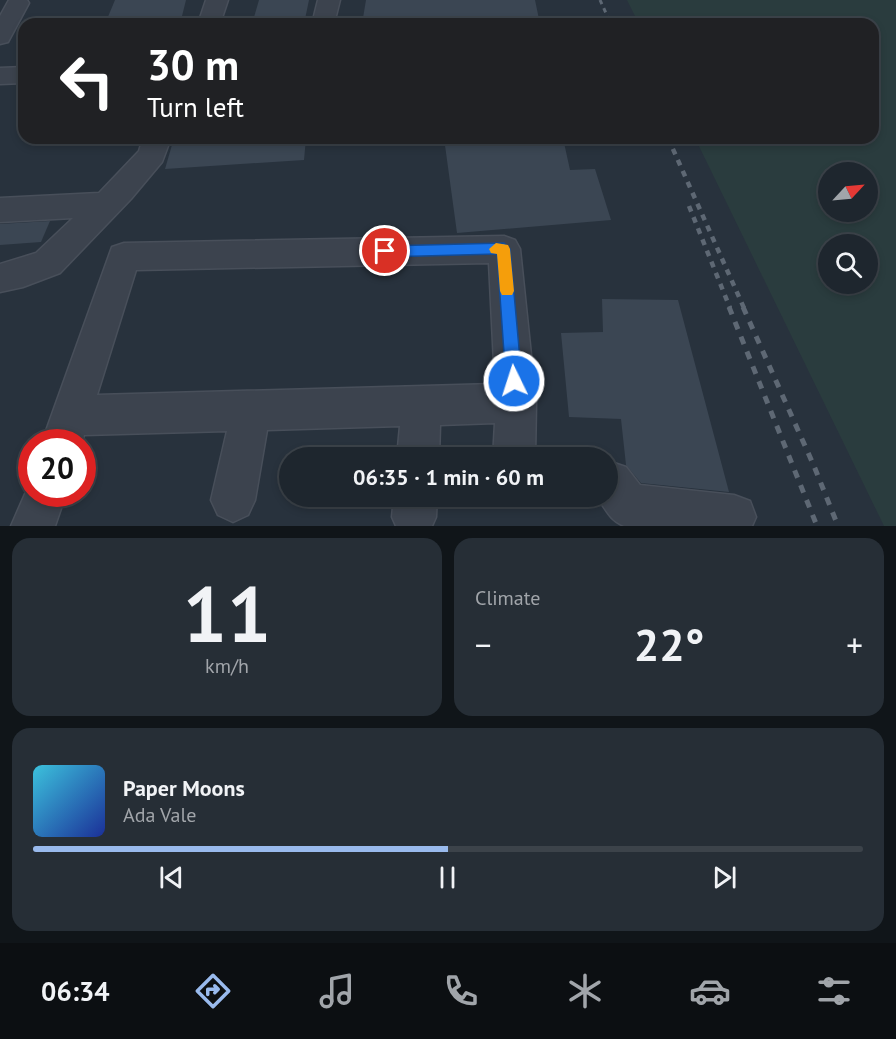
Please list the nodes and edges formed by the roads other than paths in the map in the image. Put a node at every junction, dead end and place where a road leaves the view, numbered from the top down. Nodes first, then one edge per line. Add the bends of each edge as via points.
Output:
1 (217, 0) edge
2 (328, 0) edge
3 (18, 3) dead end
4 (210, 18) edge
5 (324, 18) edge
6 (0, 37) edge
7 (18, 75) edge
8 (0, 76) edge
9 (155, 144) edge
10 (106, 204) junction
11 (0, 210) edge
12 (0, 278) edge
13 (516, 403) junction
14 (421, 406) junction
15 (251, 411) junction
16 (67, 429) edge
17 (419, 447) edge
18 (514, 447) edge
19 (618, 492) edge
20 (233, 500) dead end
21 (40, 507) edge
22 (734, 517) dead end
23 (33, 526) edge

1 - 4 street
2 - 5 street
3 - 6 street
7 - 8 street
9 - 10 street via 152,155
10 - 11 street
10 - 12 street via 48,263
13 - 14 street
13 - 16 street via 504,249 124,256
13 - 18 street
14 - 15 street
14 - 17 street
15 - 16 street
15 - 20 street
19 - 22 street via 628,506
21 - 23 street

